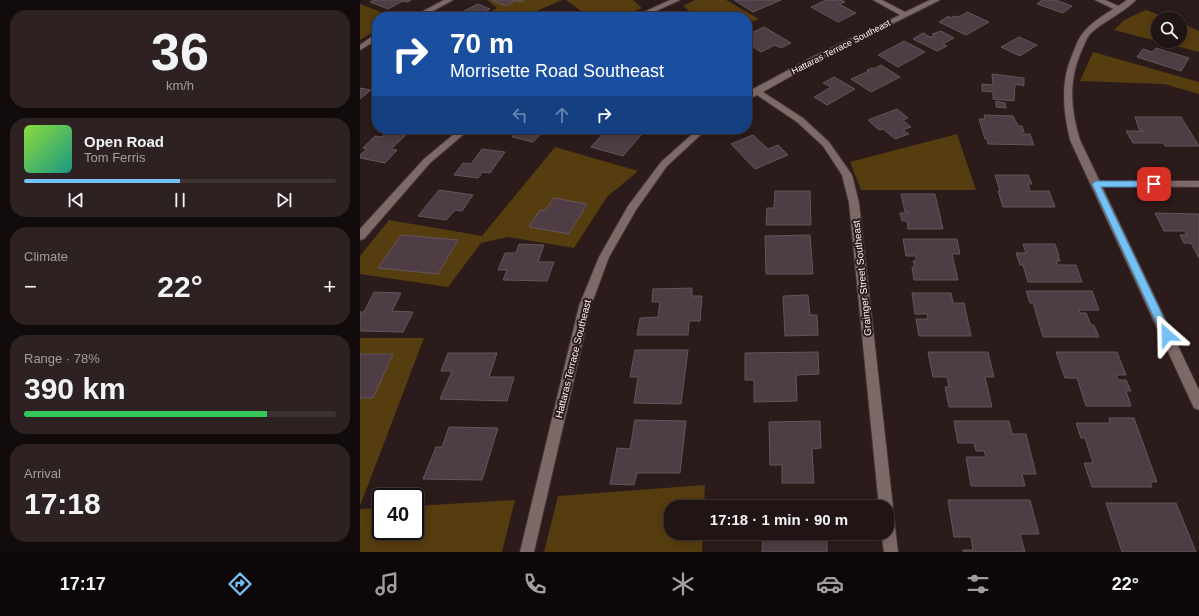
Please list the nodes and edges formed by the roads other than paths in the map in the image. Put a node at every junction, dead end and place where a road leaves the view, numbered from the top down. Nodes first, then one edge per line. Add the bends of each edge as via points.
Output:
1 (449, 0) edge
2 (676, 0) edge
3 (877, 0) edge
4 (936, 0) edge
5 (1099, 0) edge
6 (1132, 0) edge
7 (1119, 8) junction
8 (426, 12) edge
9 (648, 12) edge
10 (905, 15) junction
11 (372, 40) edge
12 (360, 48) edge
13 (752, 93) edge
14 (752, 95) edge
15 (460, 134) edge
16 (697, 134) edge
17 (1096, 184) junction
18 (1199, 184) edge
19 (360, 236) edge
20 (1199, 404) edge
21 (885, 500) edge
22 (889, 540) edge
23 (527, 552) edge
24 (890, 552) edge

1 - 8 street
2 - 9 street
3 - 10 street
4 - 10 street, Hattaras Terrace Southeast
5 - 7 street
6 - 7 street
7 - 17 street via 1086,34 1073,59 1067,84 1068,115 1075,140
10 - 13 street, Hattaras Terrace Southeast
11 - 12 street
14 - 21 street, Grainger Street Southeast via 800,120 826,144 846,175 854,203
15 - 19 street via 427,161
16 - 23 street, Hattaras Terrace Southeast via 664,164 632,208 604,257 585,306
17 - 18 street
17 - 20 street
22 - 24 street

